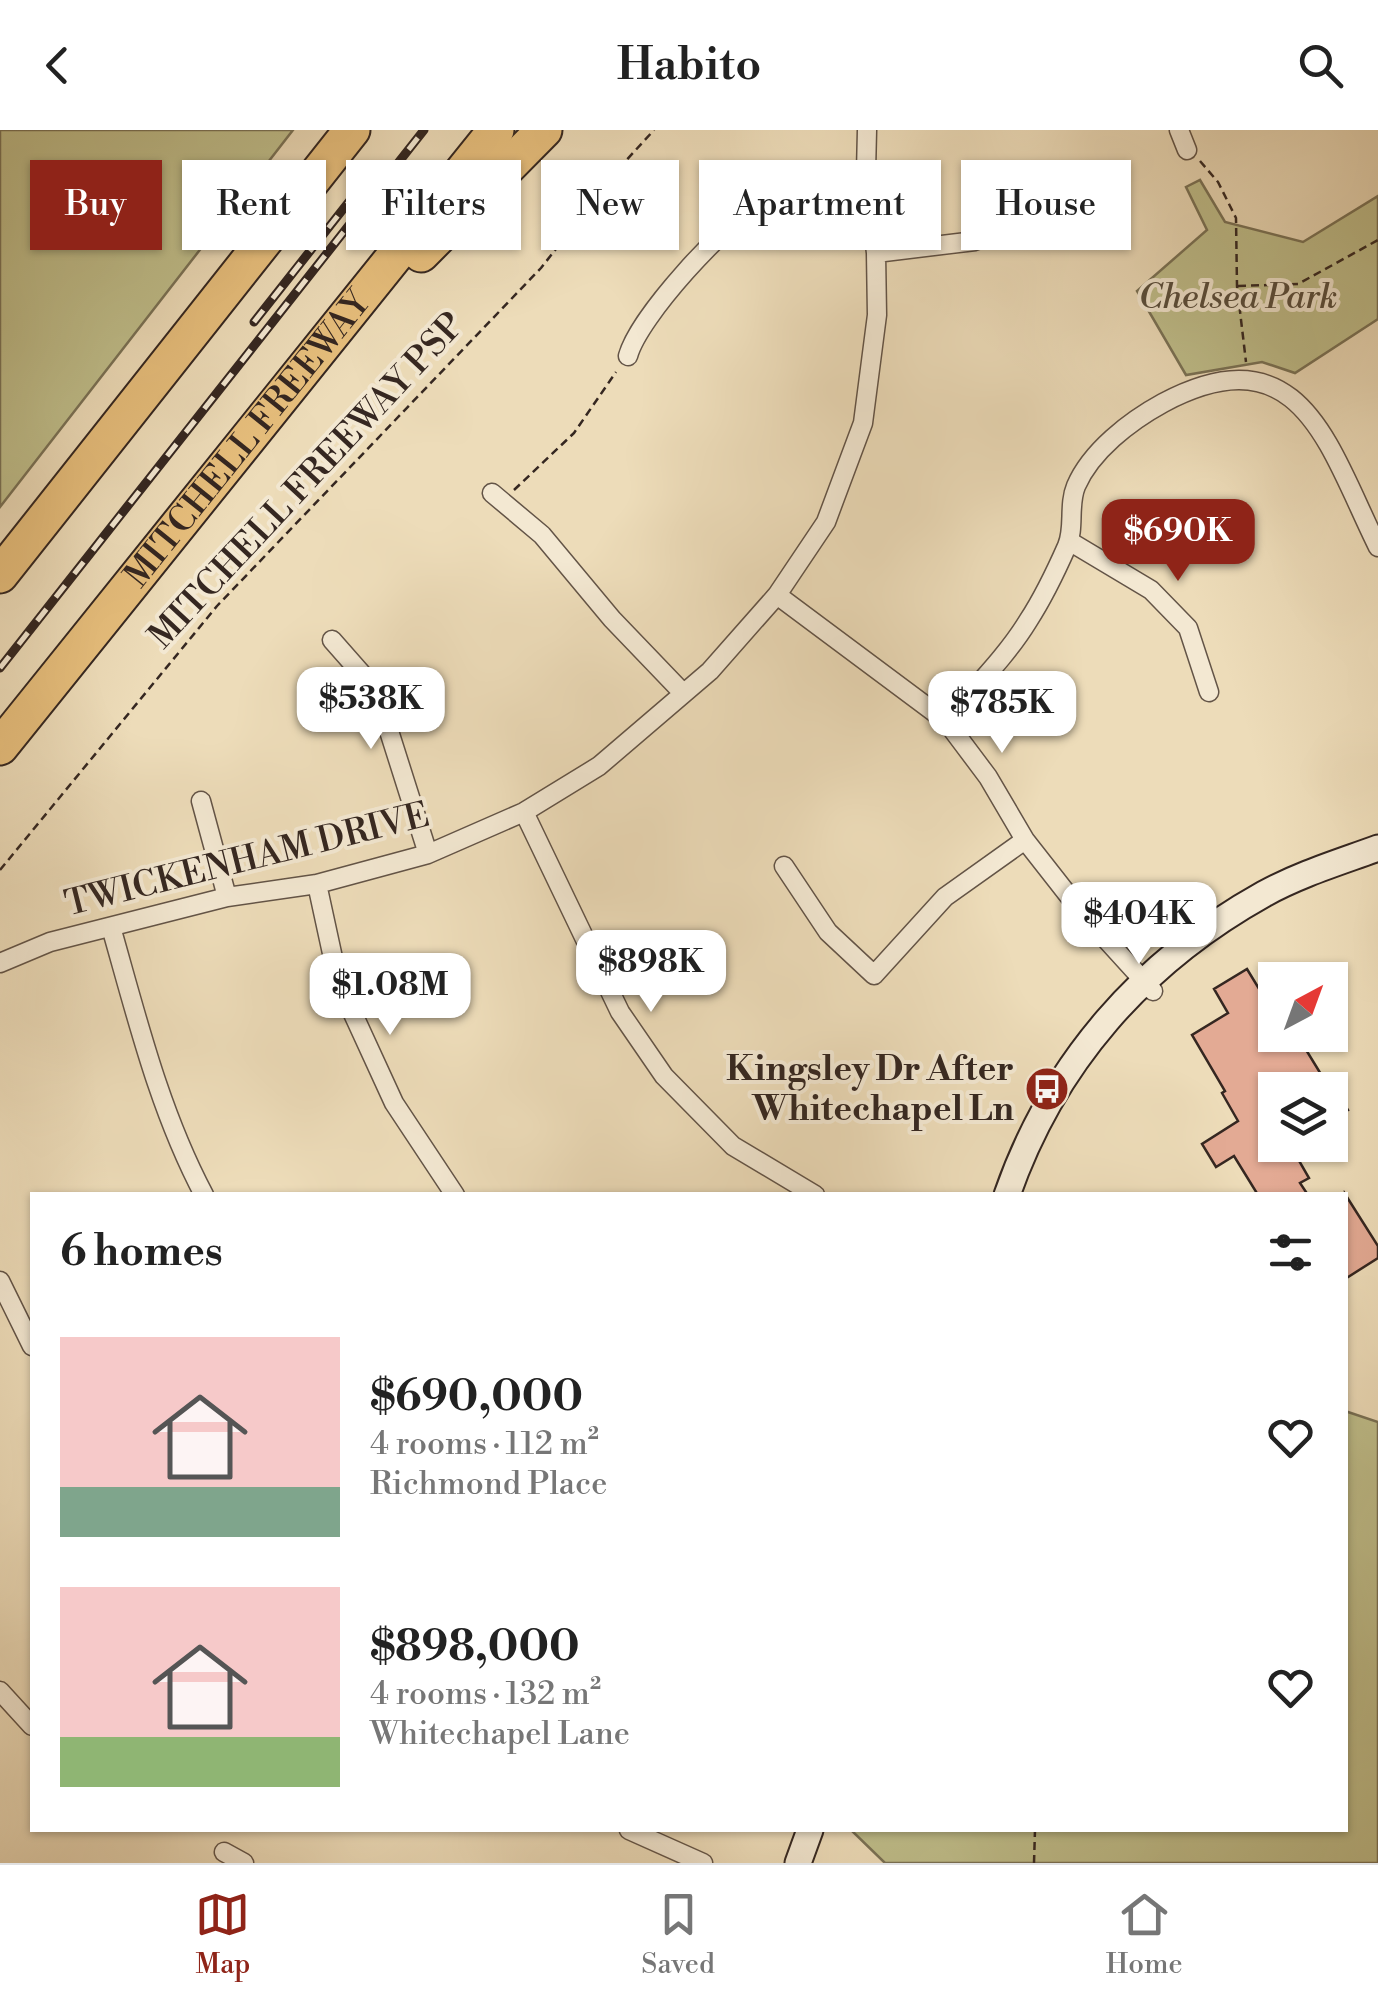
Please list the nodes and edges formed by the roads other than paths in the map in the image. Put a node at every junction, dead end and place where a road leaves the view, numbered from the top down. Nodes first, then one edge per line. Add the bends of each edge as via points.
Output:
1 (352, 130) edge
2 (496, 130) edge
3 (544, 130) edge
4 (867, 130) edge
5 (1180, 130) edge
6 (1190, 151) road end
7 (866, 160) edge
8 (961, 243) edge
9 (709, 250) edge
10 (876, 250) edge
11 (876, 253) junction
12 (328, 338) junction
13 (628, 356) road end
14 (497, 497) road end
15 (1069, 542) junction
16 (1378, 547) edge
17 (0, 574) edge
18 (777, 596) junction
19 (332, 640) dead end
20 (1210, 692) dead end
21 (684, 693) junction
22 (946, 721) junction
23 (0, 746) edge
24 (200, 801) dead end
25 (524, 812) junction
26 (1025, 840) junction
27 (1378, 848) edge
28 (428, 854) junction
29 (1378, 865) edge
30 (784, 866) dead end
31 (317, 884) junction
32 (227, 897) junction
33 (112, 927) junction
34 (0, 962) edge
35 (1149, 985) junction
36 (203, 1192) edge
37 (453, 1192) edge
38 (810, 1192) edge
39 (1008, 1192) edge
40 (1023, 1192) edge
41 (0, 1281) edge
42 (30, 1342) edge
43 (0, 1691) edge
44 (30, 1724) edge
45 (633, 1832) edge
46 (809, 1832) edge
47 (823, 1832) edge
48 (224, 1852) dead end
49 (244, 1863) edge
50 (703, 1863) edge
51 (798, 1863) edge
52 (813, 1863) edge

1 - 17 highway
2 - 12 highway, MITCHELL FREEWAY
3 - 12 highway
4 - 7 street, TWICKENHAM DRIVE
5 - 6 street
8 - 11 street
9 - 13 street via 652,309
10 - 11 street, TWICKENHAM DRIVE
11 - 18 street, TWICKENHAM DRIVE via 876,341 863,423 826,522
12 - 23 highway, MITCHELL FREEWAY
14 - 21 street via 542,535
15 - 16 street via 1075,487 1102,448 1176,396 1218,380 1247,379 1281,389 1305,409
15 - 20 street via 1151,590 1188,628
15 - 22 street via 1028,622
18 - 21 street, TWICKENHAM DRIVE
18 - 22 street
19 - 28 street via 376,690
21 - 25 street, TWICKENHAM DRIVE via 599,766
22 - 26 street
24 - 32 street
25 - 28 street, TWICKENHAM DRIVE
25 - 38 street via 620,1012 664,1076 733,1146
26 - 30 street via 945,897 874,975 828,932
26 - 35 street
27 - 35 main road via 1268,892 1180,948
28 - 31 street, TWICKENHAM DRIVE
29 - 35 main road via 1275,905
31 - 32 street, TWICKENHAM DRIVE
31 - 37 street via 338,982 394,1103
32 - 33 street, TWICKENHAM DRIVE
33 - 34 street, TWICKENHAM DRIVE
33 - 36 street via 148,1060
35 - 39 main road via 1098,1029 1054,1091
35 - 40 main road via 1082,1074 1041,1144
41 - 42 street
43 - 44 street
45 - 50 street
46 - 51 main road
47 - 52 main road
48 - 49 street

